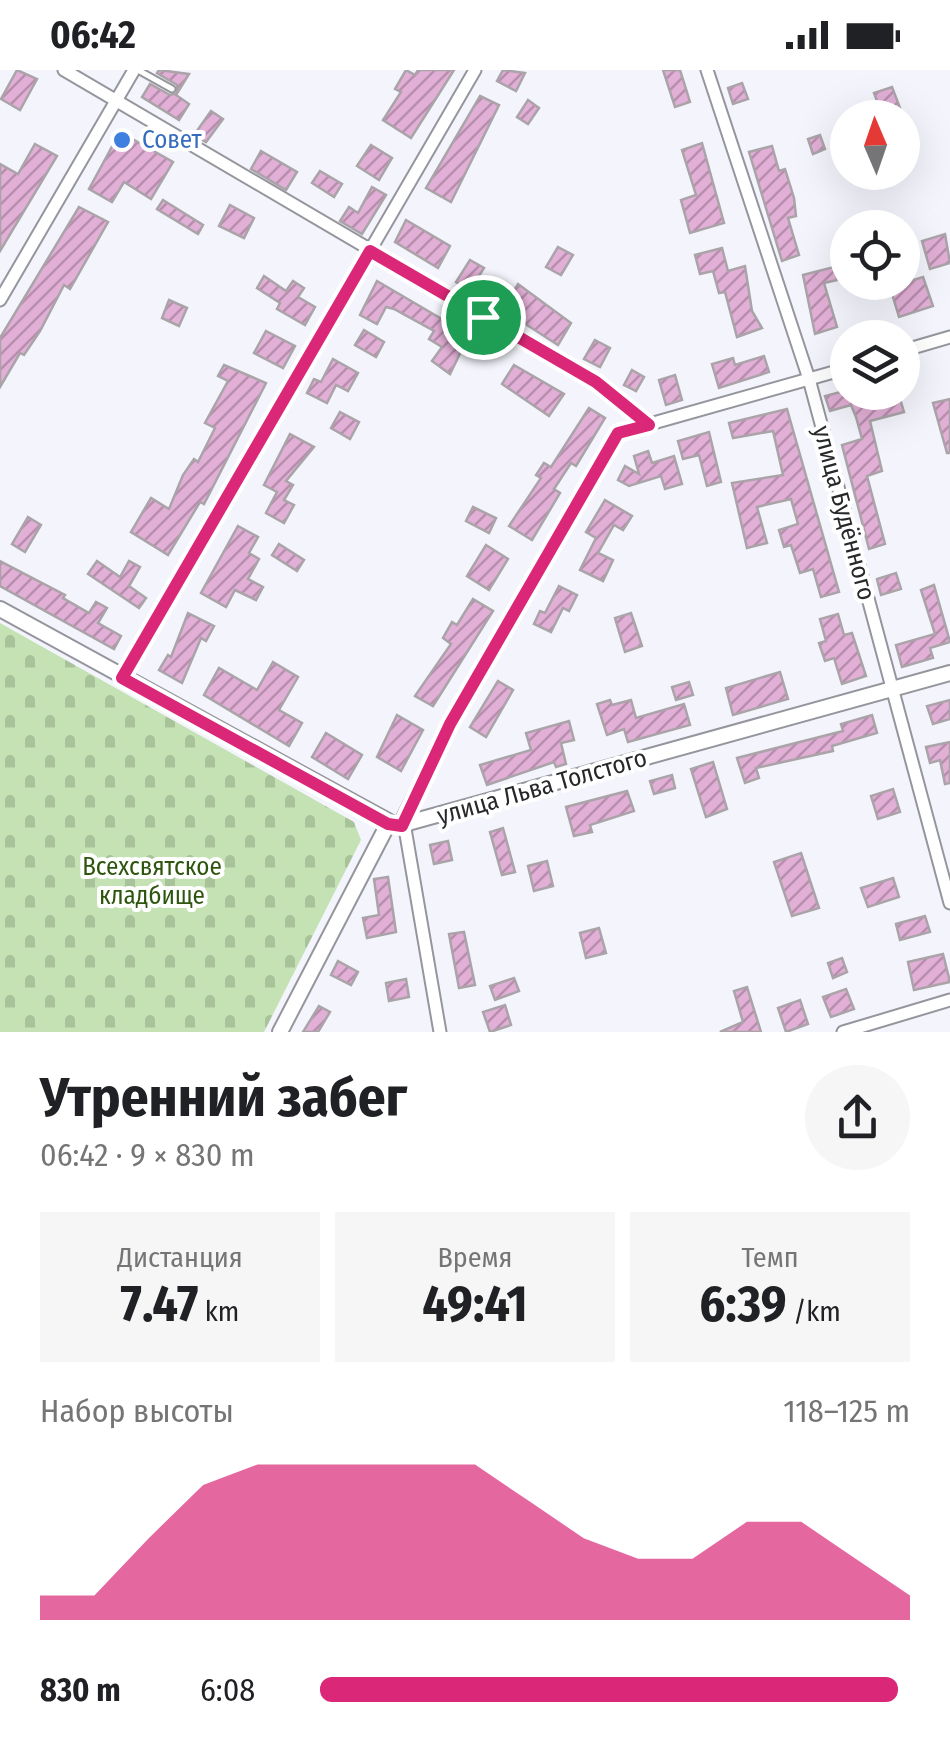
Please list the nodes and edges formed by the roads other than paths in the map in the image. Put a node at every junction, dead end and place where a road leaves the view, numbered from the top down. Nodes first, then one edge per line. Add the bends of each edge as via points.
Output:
1 (64, 70) edge
2 (136, 70) edge
3 (475, 70) edge
4 (707, 70) edge
5 (172, 89) dead end
6 (116, 100) junction
7 (370, 251) junction
8 (0, 300) edge
9 (950, 337) edge
10 (920, 346) edge
11 (830, 373) edge
12 (809, 379) junction
13 (649, 425) junction
14 (0, 609) edge
15 (950, 673) edge
16 (122, 678) junction
17 (890, 690) junction
18 (395, 825) junction
19 (950, 903) edge
20 (950, 1000) edge
21 (280, 1032) edge
22 (440, 1032) edge
23 (843, 1032) edge

1 - 6 street
2 - 5 lane
2 - 6 street
3 - 7 street
4 - 12 street, улица Будённого
6 - 7 street
6 - 8 street
7 - 13 street via 596,382
7 - 16 street
9 - 10 street
11 - 12 street
12 - 13 street
12 - 17 street, улица Будённого
13 - 18 street via 618,433
14 - 16 street
15 - 17 street, улица Льва Толстого
16 - 18 street
17 - 18 street, улица Льва Толстого
17 - 19 street, улица Будённого
18 - 21 street
18 - 22 street
20 - 23 street

